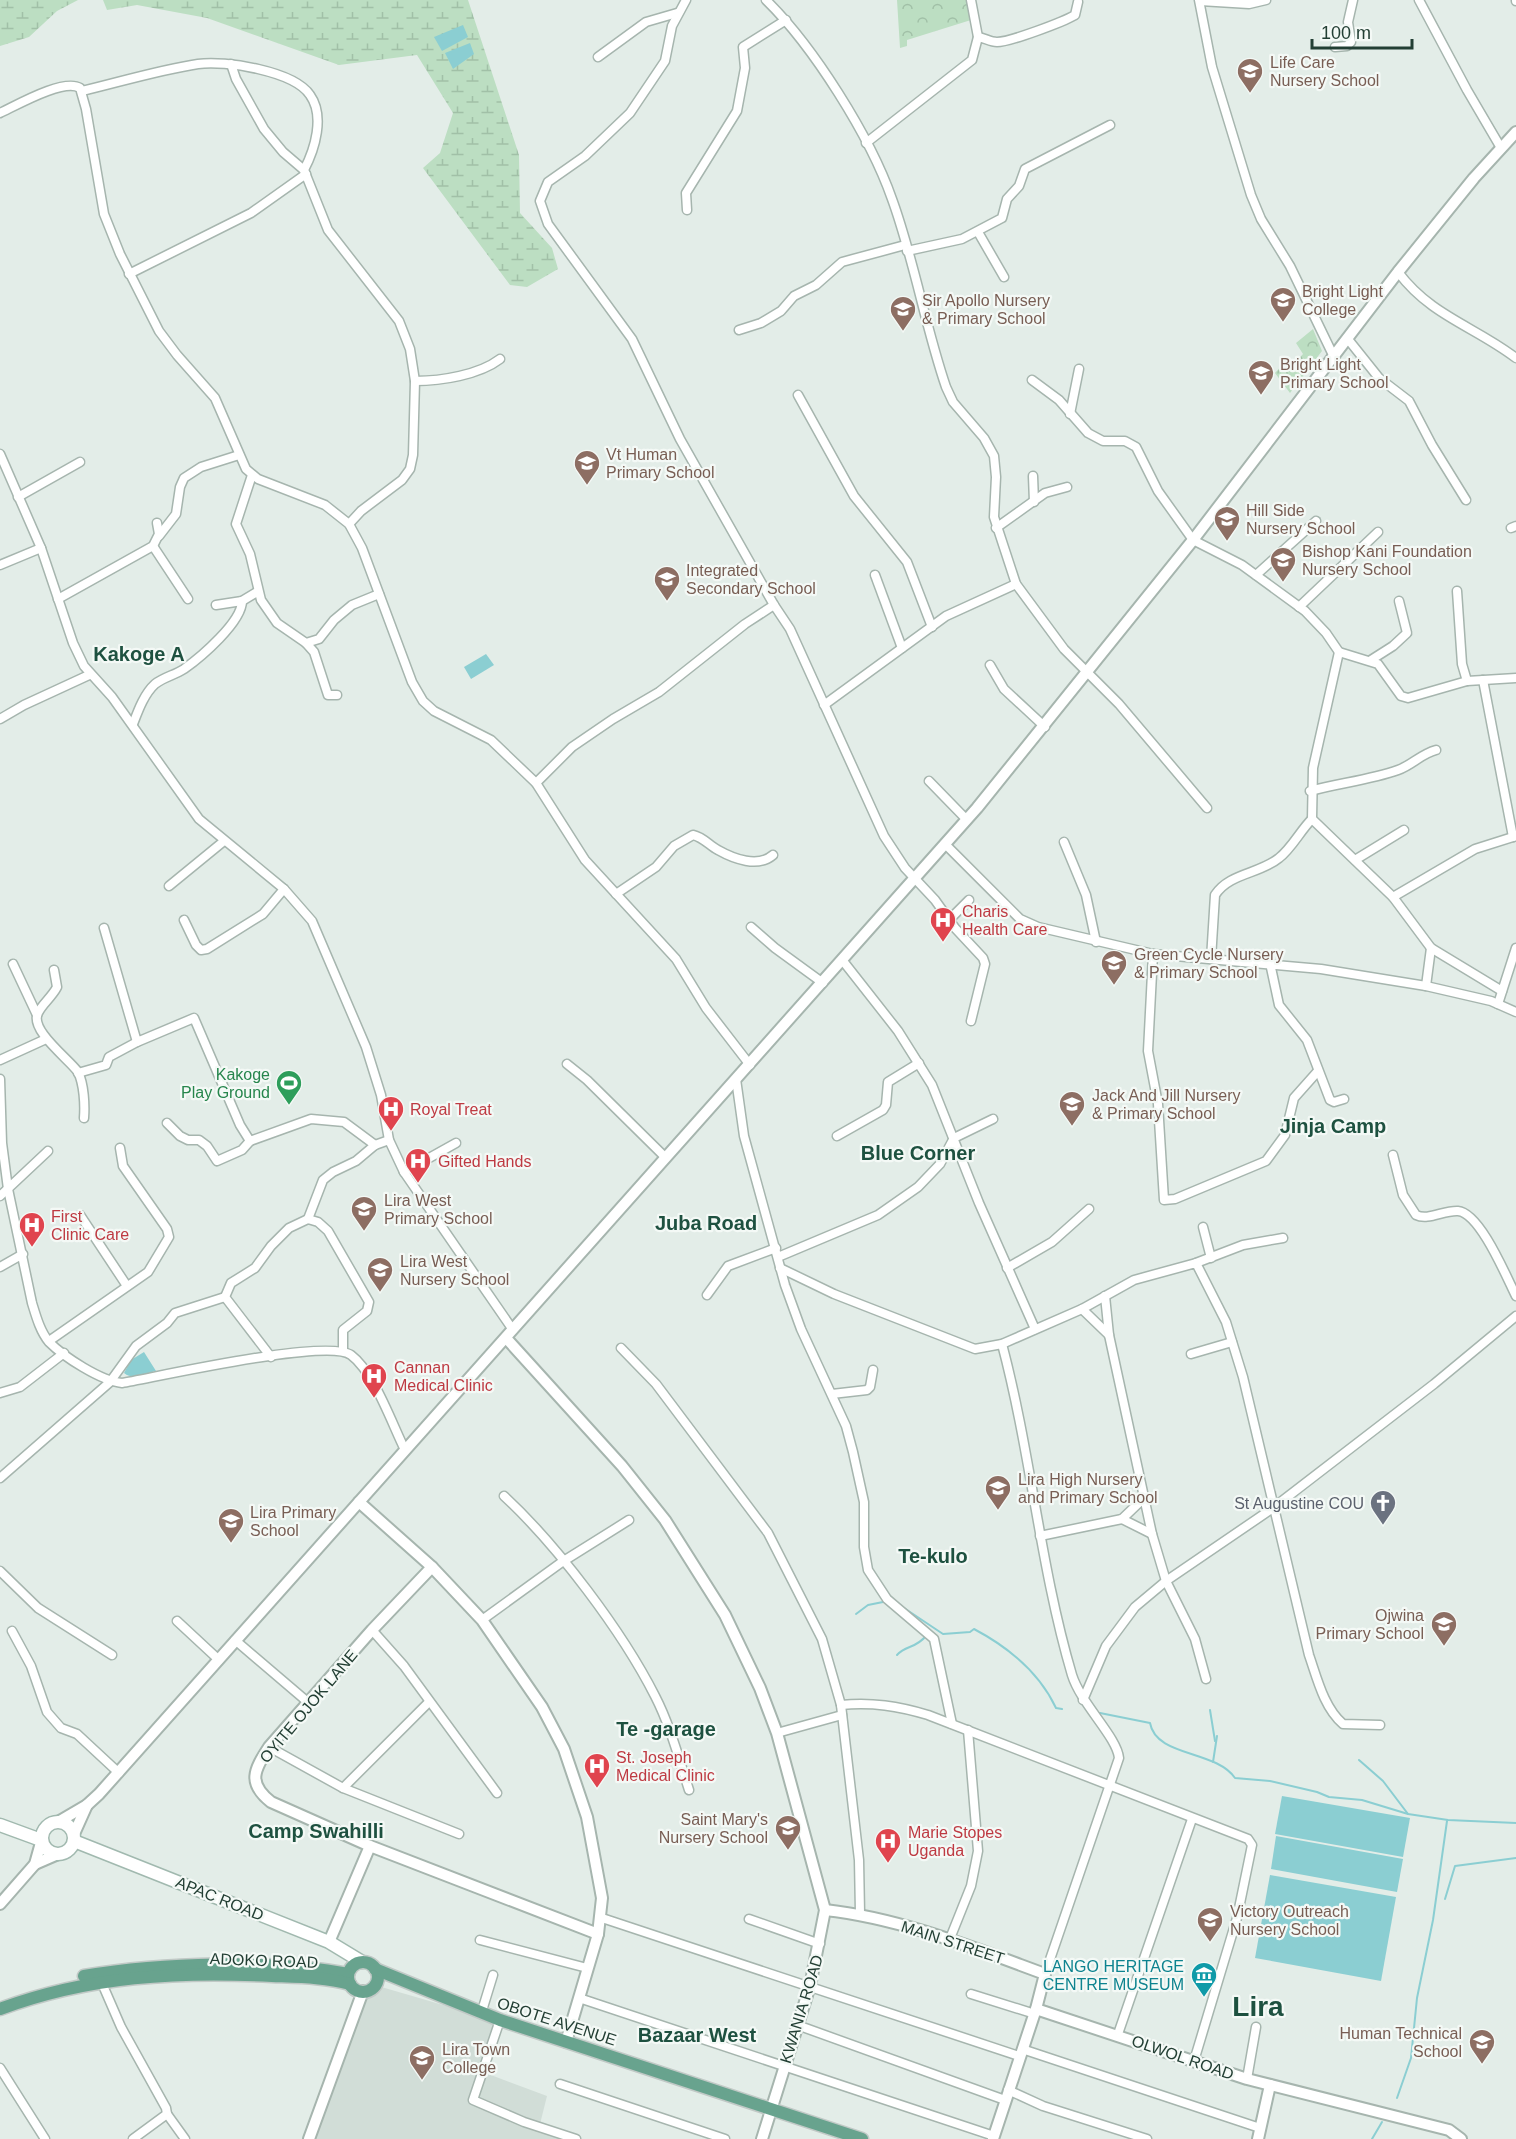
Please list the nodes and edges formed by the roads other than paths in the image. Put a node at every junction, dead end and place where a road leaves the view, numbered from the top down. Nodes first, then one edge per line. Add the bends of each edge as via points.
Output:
1 (686, 0) edge
2 (766, 0) edge
3 (971, 0) edge
4 (1266, 0) edge
5 (1353, 0) edge
6 (1419, 0) edge
7 (1200, 1) edge
8 (1078, 2) dead end
9 (677, 13) junction
10 (786, 20) junction
11 (978, 37) junction
12 (1335, 47) dead end
13 (598, 57) dead end
14 (231, 64) junction
15 (82, 91) junction
16 (0, 113) edge
17 (1110, 125) dead end
18 (1516, 132) edge
19 (866, 143) junction
20 (1501, 148) junction
21 (305, 172) junction
22 (687, 210) dead end
23 (978, 232) junction
24 (906, 248) junction
25 (1398, 272) junction
26 (129, 274) junction
27 (1004, 277) dead end
28 (739, 330) dead end
29 (1347, 338) junction
30 (1333, 355) junction
31 (1516, 358) edge
32 (500, 359) dead end
33 (1079, 369) dead end
34 (1032, 380) dead end
35 (415, 381) junction
36 (798, 395) dead end
37 (1070, 414) junction
38 (0, 454) edge
39 (239, 455) junction
40 (80, 462) dead end
41 (252, 475) junction
42 (1033, 476) dead end
43 (1067, 487) dead end
44 (18, 497) junction
45 (1467, 500) dead end
46 (1034, 502) junction
47 (1316, 521) dead end
48 (156, 523) dead end
49 (349, 524) junction
50 (996, 528) junction
51 (1378, 532) dead end
52 (159, 536) junction
53 (1193, 540) junction
54 (153, 546) junction
55 (41, 548) junction
56 (0, 565) edge
57 (875, 575) dead end
58 (1256, 575) junction
59 (1016, 584) junction
60 (1457, 591) dead end
61 (257, 592) junction
62 (379, 594) junction
63 (58, 599) junction
64 (188, 599) dead end
65 (242, 601) junction
66 (1399, 601) dead end
67 (216, 605) dead end
68 (774, 605) junction
69 (1299, 607) junction
70 (932, 627) junction
71 (319, 639) junction
72 (306, 643) junction
73 (902, 648) junction
74 (314, 652) junction
75 (1340, 652) junction
76 (1371, 660) junction
77 (990, 665) dead end
78 (89, 675) junction
79 (1087, 675) junction
80 (1516, 678) edge
81 (1483, 680) junction
82 (1467, 681) junction
83 (337, 695) dead end
84 (824, 705) junction
85 (0, 719) edge
86 (133, 724) junction
87 (1045, 727) junction
88 (1436, 750) dead end
89 (930, 781) dead end
90 (536, 783) junction
91 (1310, 791) junction
92 (1207, 808) dead end
93 (1312, 819) junction
94 (967, 820) junction
95 (1404, 830) dead end
96 (1515, 837) edge
97 (224, 841) junction
98 (1064, 842) dead end
99 (945, 844) junction
100 (773, 855) dead end
101 (1355, 860) junction
102 (915, 879) junction
103 (169, 886) dead end
104 (284, 889) junction
105 (616, 894) junction
106 (1394, 897) junction
107 (969, 900) dead end
108 (184, 920) dead end
109 (948, 921) junction
110 (751, 927) dead end
111 (104, 928) dead end
112 (1096, 942) junction
113 (1431, 948) junction
114 (1516, 948) edge
115 (1153, 954) junction
116 (1211, 959) junction
117 (843, 961) junction
118 (1269, 963) junction
119 (13, 964) dead end
120 (54, 970) dead end
121 (823, 983) junction
122 (1426, 986) junction
123 (1502, 991) junction
124 (1498, 1004) junction
125 (1516, 1012) edge
126 (37, 1015) junction
127 (971, 1021) dead end
128 (46, 1039) junction
129 (137, 1042) junction
130 (0, 1060) edge
131 (919, 1063) junction
132 (567, 1064) dead end
133 (750, 1065) junction
134 (1318, 1071) junction
135 (78, 1074) junction
136 (0, 1079) edge
137 (736, 1079) junction
138 (1344, 1099) dead end
139 (84, 1118) dead end
140 (993, 1119) dead end
141 (167, 1123) dead end
142 (837, 1136) dead end
143 (954, 1138) junction
144 (389, 1140) junction
145 (250, 1141) junction
146 (456, 1143) dead end
147 (375, 1144) junction
148 (120, 1148) dead end
149 (48, 1151) dead end
150 (1393, 1155) dead end
151 (666, 1158) junction
152 (404, 1172) junction
153 (8, 1189) junction
154 (0, 1196) edge
155 (1089, 1209) dead end
156 (80, 1215) dead end
157 (309, 1219) junction
158 (1203, 1227) dead end
159 (1283, 1238) dead end
160 (777, 1252) junction
161 (23, 1254) junction
162 (1211, 1258) junction
163 (1196, 1263) junction
164 (0, 1267) edge
165 (780, 1268) junction
166 (1007, 1268) junction
167 (127, 1286) junction
168 (707, 1294) dead end
169 (1106, 1296) junction
170 (1516, 1296) edge
171 (225, 1297) junction
172 (1082, 1309) junction
173 (1516, 1316) edge
174 (1035, 1329) junction
175 (510, 1334) junction
176 (1109, 1335) junction
177 (49, 1341) junction
178 (1232, 1342) junction
179 (1002, 1344) junction
180 (621, 1348) dead end
181 (344, 1351) junction
182 (64, 1353) junction
183 (1191, 1354) dead end
184 (272, 1357) junction
185 (873, 1370) dead end
186 (110, 1382) junction
187 (0, 1393) edge
188 (832, 1394) junction
189 (405, 1450) junction
190 (0, 1478) edge
191 (504, 1496) dead end
192 (1145, 1497) junction
193 (359, 1502) junction
194 (1273, 1508) junction
195 (1122, 1519) junction
196 (629, 1520) dead end
197 (1152, 1534) junction
198 (1040, 1536) junction
199 (562, 1562) junction
200 (432, 1567) junction
201 (0, 1571) edge
202 (1166, 1581) junction
203 (482, 1620) junction
204 (177, 1621) dead end
205 (372, 1630) junction
206 (12, 1631) dead end
207 (235, 1641) junction
208 (112, 1655) dead end
209 (219, 1660) junction
210 (1206, 1679) dead end
211 (1083, 1701) junction
212 (429, 1702) junction
213 (310, 1704) junction
214 (841, 1704) junction
215 (843, 1715) junction
216 (952, 1724) junction
217 (1380, 1725) dead end
218 (968, 1730) junction
219 (777, 1733) junction
220 (269, 1748) junction
221 (119, 1773) junction
222 (1108, 1786) junction
223 (343, 1788) junction
224 (689, 1791) dead end
225 (496, 1793) dead end
226 (87, 1805) junction
227 (1192, 1819) junction
228 (58, 1822) junction
229 (0, 1825) edge
230 (459, 1834) dead end
231 (74, 1838) junction
232 (42, 1839) junction
233 (370, 1846) junction
234 (58, 1854) junction
235 (35, 1864) junction
236 (0, 1904) edge
237 (825, 1910) junction
238 (860, 1913) junction
239 (602, 1918) junction
240 (749, 1919) dead end
241 (598, 1934) junction
242 (480, 1941) dead end
243 (949, 1941) junction
244 (329, 1942) junction
245 (820, 1944) junction
246 (362, 1962) junction
247 (587, 1968) junction
248 (376, 1974) junction
249 (1045, 1974) junction
250 (493, 1975) dead end
251 (101, 1977) junction
252 (349, 1979) junction
253 (810, 1986) junction
254 (363, 1991) junction
255 (971, 1994) dead end
256 (579, 1998) junction
257 (0, 2002) edge
258 (0, 2009) edge
259 (1035, 2011) junction
260 (480, 2014) junction
261 (500, 2020) junction
262 (797, 2025) junction
263 (1256, 2027) dead end
264 (1118, 2034) junction
265 (566, 2042) junction
266 (1020, 2052) junction
267 (1194, 2061) junction
268 (784, 2066) junction
269 (0, 2068) edge
270 (1247, 2079) junction
271 (560, 2084) dead end
272 (1270, 2085) junction
273 (1007, 2095) junction
274 (772, 2108) junction
275 (167, 2114) junction
276 (1259, 2134) edge
277 (993, 2137) edge
278 (45, 2139) edge
279 (134, 2139) edge
280 (185, 2139) edge
281 (309, 2139) edge
282 (576, 2139) edge
283 (725, 2139) edge
284 (762, 2139) edge
285 (862, 2139) edge
286 (1147, 2139) edge
287 (1461, 2139) edge

1 - 9 street
2 - 10 street
3 - 11 street
4 - 7 street via 1249,4
5 - 12 street via 1348,22 1351,42
6 - 20 street
7 - 30 street via 1210,60 1251,195
8 - 11 street via 1077,12 1066,20 1003,42
9 - 13 street via 646,22
9 - 68 street via 665,61 641,98 612,134 548,182 540,206 548,224 632,339 680,440
10 - 19 street via 845,105
10 - 22 street via 743,47 745,68 737,111 686,193
11 - 19 street via 977,52 967,65
14 - 15 street via 199,64
14 - 21 street via 264,129
14 - 21 street via 282,78 310,95 317,119 316,139
15 - 16 street via 75,85 62,87
15 - 26 street via 102,208
17 - 23 street via 1028,166 1019,186 1007,199 1003,217
18 - 20 street
19 - 24 street via 891,194
20 - 25 street
21 - 26 street via 252,213
21 - 35 street via 328,230 402,325
23 - 24 street via 954,242
23 - 27 street
24 - 28 street via 842,262 816,285 794,296 781,311
24 - 50 street via 946,387 994,456
25 - 29 street
25 - 31 street via 1436,310 1491,338
26 - 39 street via 165,340 220,406
29 - 30 street
29 - 45 street via 1379,378 1409,400
30 - 53 street
32 - 35 street via 458,376
33 - 37 street
34 - 37 street via 1059,400
35 - 49 street via 410,469
36 - 70 street via 854,496 907,562
37 - 53 street via 1096,438 1125,441 1136,447 1158,491
38 - 44 street
39 - 41 street
39 - 52 street via 201,467 184,478 176,514
40 - 44 street
41 - 49 street via 325,505
41 - 61 street via 236,521 250,554
42 - 46 street
43 - 46 street via 1045,493
44 - 55 street
46 - 50 street
47 - 58 street
48 - 52 street
49 - 62 street
50 - 59 street
51 - 69 street
52 - 54 street
53 - 58 street
53 - 79 street
54 - 63 street
54 - 64 street
55 - 56 street
55 - 63 street
57 - 73 street
58 - 69 street
59 - 70 street
59 - 79 street
60 - 82 street via 1462,664
61 - 65 street
61 - 72 street via 277,623
62 - 71 street via 352,605
62 - 90 street via 423,701 440,715 491,740
63 - 78 street via 77,654
65 - 67 street
65 - 86 street via 237,621 185,668 156,684
66 - 76 street via 1407,633
68 - 84 street via 798,645
68 - 90 street via 659,692 572,747
69 - 75 street
70 - 73 street
71 - 72 street
71 - 74 street
72 - 74 street
73 - 84 street
74 - 83 street via 328,695
75 - 76 street
75 - 91 street
76 - 82 street via 1383,669 1404,698
77 - 87 street via 1004,689
78 - 85 street
78 - 86 street
79 - 87 street
79 - 92 street via 1119,704
80 - 81 street
81 - 82 street
81 - 96 street
84 - 102 street via 884,836
86 - 97 street via 199,819
87 - 94 street
88 - 91 street via 1393,772
89 - 94 street
90 - 105 street via 585,860
91 - 93 street
93 - 101 street
93 - 116 street via 1280,858 1221,886 1215,895
94 - 99 street
95 - 101 street
96 - 106 street via 1475,849
97 - 103 street
97 - 104 street
98 - 112 street via 1086,895
99 - 102 street
99 - 112 street via 1020,919
100 - 105 street via 761,863 750,861 718,851 693,835
101 - 106 street
102 - 109 street
102 - 117 street
104 - 108 street via 262,914 207,949 196,945
104 - 144 street via 321,936 354,1014 378,1087
105 - 133 street via 676,959 706,1008
106 - 113 street
107 - 109 street
109 - 127 street via 985,964
110 - 121 street
111 - 129 street
112 - 115 street
113 - 122 street
113 - 123 street
114 - 123 street
115 - 116 street
115 - 134 street via 1148,1052 1159,1116 1164,1200 1266,1161 1285,1136 1294,1098
116 - 118 street
117 - 121 street
117 - 131 street
118 - 122 street
118 - 134 street via 1279,1005 1307,1040
119 - 126 street
120 - 126 street via 57,987
121 - 133 street
122 - 124 street
123 - 124 street
124 - 125 street
126 - 128 street
128 - 130 street
128 - 135 street
129 - 135 street via 109,1057 106,1065
129 - 145 street via 194,1018
131 - 142 street via 888,1082 883,1110
131 - 143 street
132 - 151 street
133 - 137 street
134 - 138 street via 1330,1100
135 - 139 street
136 - 153 street
137 - 151 street
137 - 160 street via 744,1136
140 - 143 street
141 - 145 street via 180,1136 207,1146 217,1161 242,1150
143 - 160 street via 940,1164 878,1215
143 - 166 street
144 - 147 street
144 - 152 street
145 - 147 street via 311,1119 344,1122
146 - 152 street
147 - 157 street via 356,1161 323,1180
148 - 167 street via 123,1166 169,1237 148,1272
149 - 153 street
150 - 170 street via 1403,1195 1416,1215 1458,1211 1466,1214 1479,1227
151 - 175 street
152 - 175 street
153 - 154 street
153 - 161 street
155 - 166 street via 1052,1242
156 - 167 street
157 - 171 street via 289,1228 255,1268 231,1283
157 - 181 street via 328,1231 369,1302 367,1311 343,1330
158 - 162 street
159 - 162 street via 1248,1244
160 - 165 street
160 - 168 street via 728,1266
161 - 164 street
161 - 177 street via 37,1320
162 - 163 street
163 - 169 street via 1134,1280
163 - 178 street
165 - 179 street via 968,1348
165 - 188 street via 801,1329
166 - 174 street
167 - 177 street
169 - 172 street
169 - 176 street
171 - 184 street
171 - 186 street via 176,1313 136,1346
172 - 174 street
172 - 176 street
173 - 194 street
174 - 179 street
175 - 189 street
175 - 219 street via 665,1520 725,1614
176 - 192 street
177 - 182 street
178 - 183 street
178 - 194 street
179 - 198 street via 1015,1391
180 - 214 street via 656,1384 768,1533 822,1639
181 - 184 street
181 - 189 street via 366,1373
182 - 186 street
182 - 187 street via 20,1387
184 - 186 street
185 - 188 street via 867,1390
186 - 190 street
188 - 216 street via 846,1426 864,1502 868,1570 887,1599 934,1639
189 - 193 street
191 - 199 street via 532,1522
192 - 195 street
192 - 197 street
193 - 200 street
193 - 207 street
194 - 202 street
194 - 217 street via 1309,1655 1330,1709 1343,1724
195 - 197 street
195 - 198 street
196 - 199 street
197 - 202 street
198 - 211 street via 1058,1626
199 - 203 street
199 - 224 street via 601,1610 656,1696
200 - 203 street
200 - 205 street, OYITE OJOK LANE
201 - 208 street via 55,1620
202 - 210 street via 1195,1639
202 - 211 street via 1118,1627
203 - 239 street via 542,1707 564,1749 592,1838
204 - 209 street
205 - 212 street
205 - 213 street, OYITE OJOK LANE
206 - 221 street via 31,1666 47,1712 61,1728 76,1734
207 - 209 street
207 - 213 street
209 - 221 street
211 - 222 street via 1119,1754
212 - 223 street
212 - 225 street
213 - 220 street, OYITE OJOK LANE
214 - 215 street
214 - 216 street via 890,1705
215 - 219 street
215 - 238 street via 859,1860
216 - 218 street
218 - 222 street
218 - 243 street via 978,1851 971,1886
219 - 237 street
220 - 223 street
220 - 233 street, OYITE OJOK LANE via 254,1780 259,1792 271,1802
221 - 226 street
222 - 227 street
222 - 249 street
223 - 230 street
226 - 228 street
226 - 231 street
227 - 264 street
227 - 267 street via 1248,1839 1252,1845 1238,1918
228 - 231 main road via 68,1826
228 - 232 main road via 48,1825
229 - 232 main road
231 - 234 main road via 68,1850
231 - 244 main road, APAC ROAD
232 - 234 main road via 48,1850
232 - 235 street
233 - 241 street, OYITE OJOK LANE
233 - 244 street
234 - 235 street
235 - 236 street
237 - 238 street, MAIN STREET
237 - 245 street, KWANIA ROAD
238 - 243 street, MAIN STREET
239 - 241 street
239 - 253 street
240 - 245 street
241 - 247 street
242 - 247 street
243 - 249 street, MAIN STREET
244 - 246 main road, APAC ROAD
245 - 253 street, KWANIA ROAD
246 - 248 main road
246 - 252 main road via 353,1965
247 - 256 street
248 - 254 main road via 372,1988
248 - 260 main road, OBOTE AVENUE
249 - 259 street
250 - 260 street
251 - 252 main road, ADOKO ROAD via 176,1971
251 - 257 main road via 53,1983
251 - 258 main road
251 - 275 street
252 - 254 main road
253 - 262 street, KWANIA ROAD
253 - 266 street
254 - 281 street
255 - 259 street
256 - 265 street
256 - 268 street
259 - 264 street, OLWOL ROAD
259 - 266 street
260 - 261 main road, OBOTE AVENUE
261 - 265 main road, OBOTE AVENUE
261 - 282 street via 473,2100
262 - 268 street, KWANIA ROAD
262 - 273 street
263 - 270 street
264 - 267 street, OLWOL ROAD
265 - 274 main road, OBOTE AVENUE
266 - 273 street
266 - 276 street
267 - 270 street, OLWOL ROAD
268 - 274 street, KWANIA ROAD
268 - 277 street
269 - 278 street
270 - 272 street, OLWOL ROAD
271 - 283 street
272 - 276 street
272 - 287 street, OLWOL ROAD via 1449,2130
273 - 277 street
273 - 286 street
274 - 284 street
274 - 285 main road, OBOTE AVENUE
275 - 279 street
275 - 280 street

